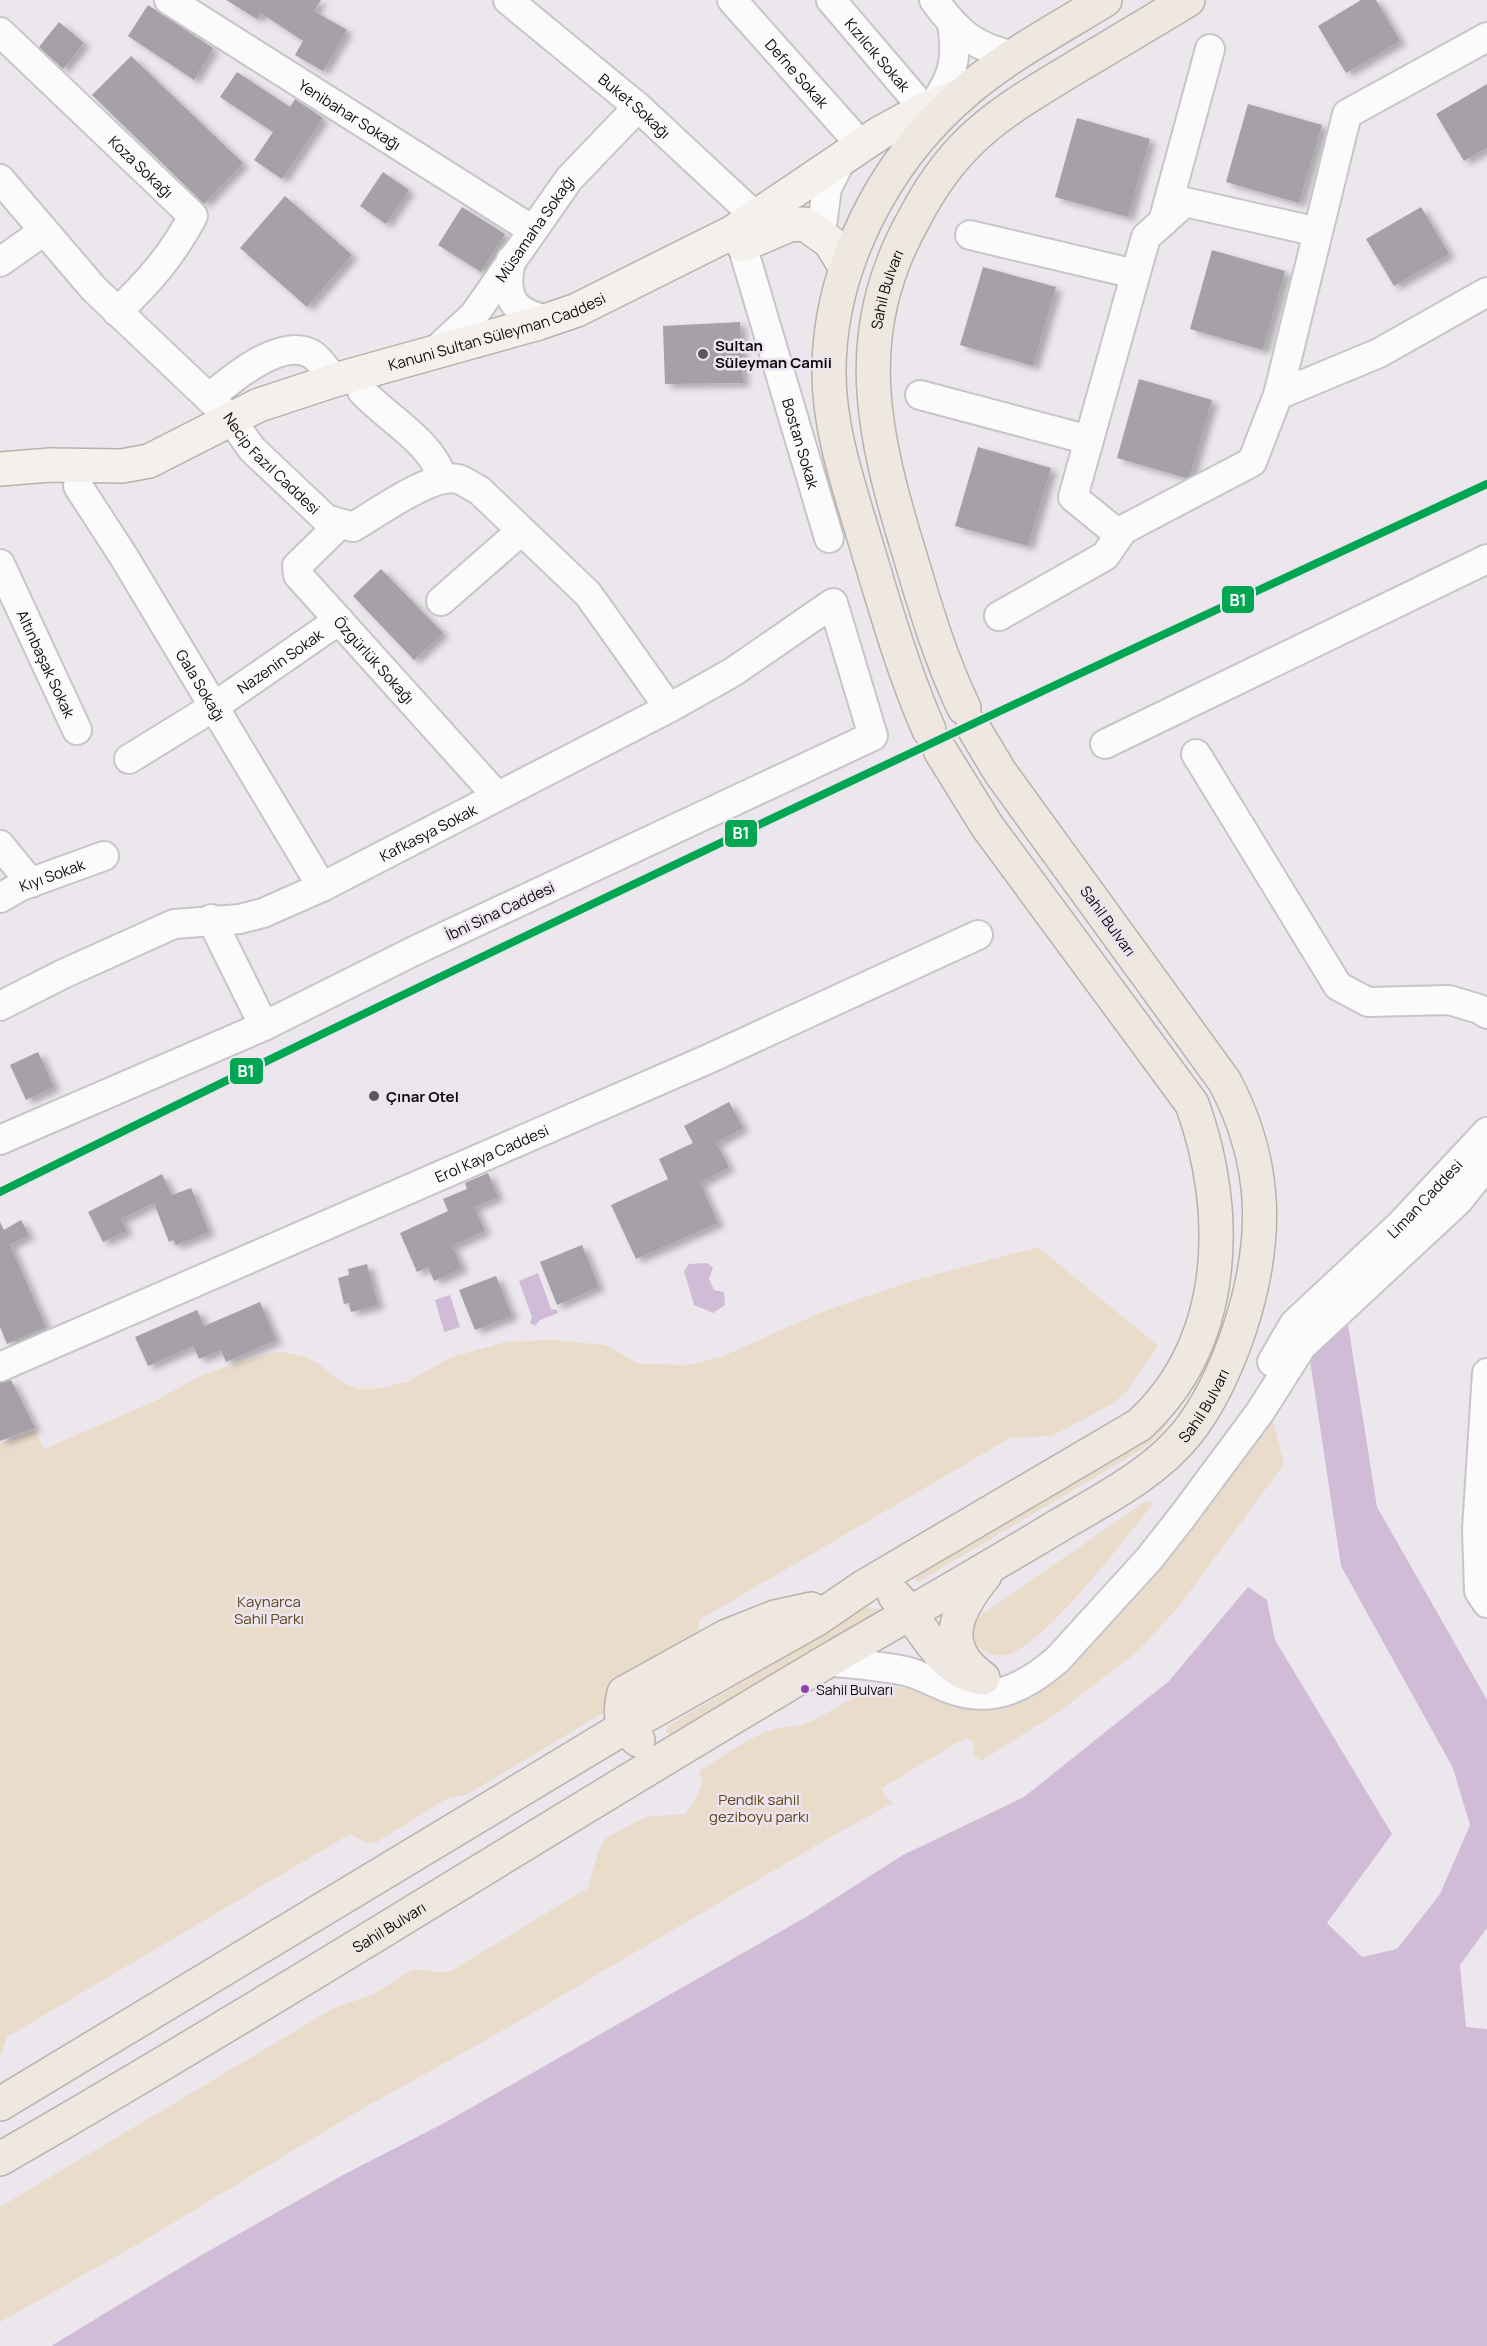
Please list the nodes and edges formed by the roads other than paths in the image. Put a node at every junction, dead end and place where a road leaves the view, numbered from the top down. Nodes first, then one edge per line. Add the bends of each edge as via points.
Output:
1 (169, 0) edge
2 (732, 0) edge
3 (831, 0) edge
4 (1105, 0) edge
5 (1188, 0) edge
6 (524, 5) edge
7 (943, 8) edge
8 (0, 32) edge
9 (1487, 37) edge
10 (1210, 49) dead end
11 (1016, 56) junction
12 (938, 104) junction
13 (638, 107) junction
14 (852, 150) junction
15 (0, 179) edge
16 (1163, 222) junction
17 (531, 229) junction
18 (44, 231) junction
19 (749, 231) junction
20 (1318, 232) junction
21 (821, 233) junction
22 (970, 235) dead end
23 (511, 260) junction
24 (0, 262) edge
25 (846, 268) junction
26 (1135, 274) junction
27 (1487, 292) edge
28 (117, 312) junction
29 (549, 320) junction
30 (434, 352) junction
31 (349, 386) junction
32 (920, 395) dead end
33 (1278, 395) junction
34 (227, 416) junction
35 (1089, 440) junction
36 (0, 469) edge
37 (442, 479) junction
38 (78, 486) junction
39 (0, 490) edge
40 (339, 525) junction
41 (1123, 530) junction
42 (521, 531) junction
43 (829, 538) dead end
44 (1487, 559) edge
45 (0, 564) edge
46 (441, 601) dead end
47 (833, 603) joint
48 (999, 616) dead end
49 (339, 620) junction
50 (214, 706) junction
51 (669, 708) junction
52 (77, 730) dead end
53 (1106, 744) dead end
54 (1196, 754) dead end
55 (129, 759) dead end
56 (496, 796) junction
57 (0, 845) edge
58 (104, 856) dead end
59 (31, 883) junction
60 (322, 887) junction
61 (0, 898) edge
62 (211, 919) junction
63 (978, 935) dead end
64 (0, 1006) edge
65 (1487, 1014) edge
66 (264, 1026) junction
67 (1487, 1132) edge
68 (0, 1140) edge
69 (1487, 1165) edge
70 (1367, 1270) junction
71 (1310, 1324) junction
72 (0, 1367) edge
73 (1487, 1372) edge
74 (994, 1565) junction
75 (873, 1582) junction
76 (1487, 1603) edge
77 (912, 1612) junction
78 (827, 1661) junction
79 (983, 1678) junction
80 (625, 1727) junction
81 (660, 1762) junction
82 (0, 2104) edge
83 (0, 2159) edge

1 - 17 street, Yenibahar Sokağı
2 - 14 street, Defne Sokak
3 - 12 street, Kızılcık Sokak
4 - 11 highway
5 - 74 highway, Sahil Bulvarı via 1010,107 967,144 929,191 906,233 884,286 874,330 872,392 896,511 937,646 968,718 1000,772 1225,1082 1238,1106 1255,1160 1261,1210 1256,1264 1242,1322 1225,1368 1187,1433 1154,1465
6 - 13 street, Buket Sokağı
7 - 11 street via 983,47
7 - 12 street via 956,56
8 - 28 street, Koza Sokağı via 193,216 156,275
9 - 20 street via 1347,114
10 - 16 street
11 - 12 highway
12 - 14 main road, Kanuni Sultan Süleyman Caddesi
12 - 25 highway via 881,192
13 - 17 street, Müsamaha Sokağı via 569,179
13 - 19 street, Buket Sokağı
14 - 19 main road, Kanuni Sultan Süleyman Caddesi
14 - 21 street via 827,188
15 - 18 street, Necip Fazıl Caddesi
16 - 20 street via 1185,202
16 - 26 street via 1146,237
17 - 23 street, Müsamaha Sokağı
18 - 24 street
18 - 28 street, Necip Fazıl Caddesi
19 - 21 main road, Kanuni Sultan Süleyman Caddesi via 805,224
19 - 29 main road, Kanuni Sultan Süleyman Caddesi
19 - 31 main road, Kanuni Sultan Süleyman Caddesi via 590,325 463,365
19 - 43 street, Bostan Sokak
20 - 33 street
21 - 25 main road
22 - 26 street
23 - 29 street via 509,295 530,316
23 - 30 street, Müsamaha Sokağı via 474,315
25 - 75 highway via 831,336 832,408 854,500 913,694 934,740 987,826 1192,1104 1215,1190 1216,1255 1212,1286 1183,1371 1154,1411 1139,1425
26 - 35 street
27 - 33 street via 1379,353
28 - 34 street, Necip Fazıl Caddesi
29 - 30 main road, Kanuni Sultan Süleyman Caddesi
30 - 31 main road, Kanuni Sultan Süleyman Caddesi
31 - 34 main road, Kanuni Sultan Süleyman Caddesi via 274,416
31 - 34 street via 314,356 291,350 234,377
31 - 37 street via 424,447
32 - 35 street
33 - 41 street via 1252,462
34 - 36 main road, Kanuni Sultan Süleyman Caddesi via 149,461 122,466
34 - 38 main road, Kanuni Sultan Süleyman Caddesi via 163,472 136,480
34 - 40 street, Necip Fazıl Caddesi via 252,449 326,519
35 - 41 street via 1073,496 1117,533
37 - 40 street via 353,527
37 - 42 street via 458,479 479,490
38 - 39 main road, Kanuni Sultan Süleyman Caddesi
38 - 50 street, Gala Sokağı
40 - 49 street, Özgürlük Sokağı via 297,566 298,575
41 - 48 street via 1105,556
42 - 46 street
42 - 51 street via 588,594
44 - 53 street
45 - 52 street, Altınbaşak Sokak
47 - 51 street, Kafkasya Sokak via 733,672
47 - 66 street, İbni Sina Caddesi via 873,736 414,951
49 - 50 street, Nazenin Sokak
49 - 56 street, Özgürlük Sokağı
50 - 55 street, Nazenin Sokak
50 - 60 street, Gala Sokağı
51 - 56 street, Kafkasya Sokak
54 - 65 street via 1338,986 1368,1002 1449,1000
56 - 60 street, Kafkasya Sokak
57 - 59 street
58 - 59 street, Kıyı Sokak
59 - 61 street, Kıyı Sokak
60 - 62 street, Kafkasya Sokak via 263,913 240,919
62 - 64 street, Kafkasya Sokak via 174,924
62 - 66 street
63 - 72 street, Erol Kaya Caddesi via 652,1084
66 - 68 street, İbni Sina Caddesi
67 - 70 street, Liman Caddesi via 1400,1226
69 - 70 street, Liman Caddesi via 1458,1201
70 - 71 street
71 - 78 street via 1256,1417 1149,1559 1057,1660 1028,1683 1002,1694 974,1695 906,1671
71 - 79 street via 1287,1334 1231,1426 1108,1583 1025,1666
73 - 76 street via 1477,1529 1479,1591
74 - 77 highway, Sahil Bulvarı
74 - 79 highway via 966,1600 955,1627 960,1653
75 - 77 highway
75 - 80 highway via 842,1602 775,1617 727,1636 624,1693 620,1713
77 - 78 highway, Sahil Bulvarı
77 - 79 highway via 945,1661 963,1673
78 - 81 highway, Sahil Bulvarı
80 - 81 highway
80 - 82 highway
81 - 83 highway, Sahil Bulvarı

